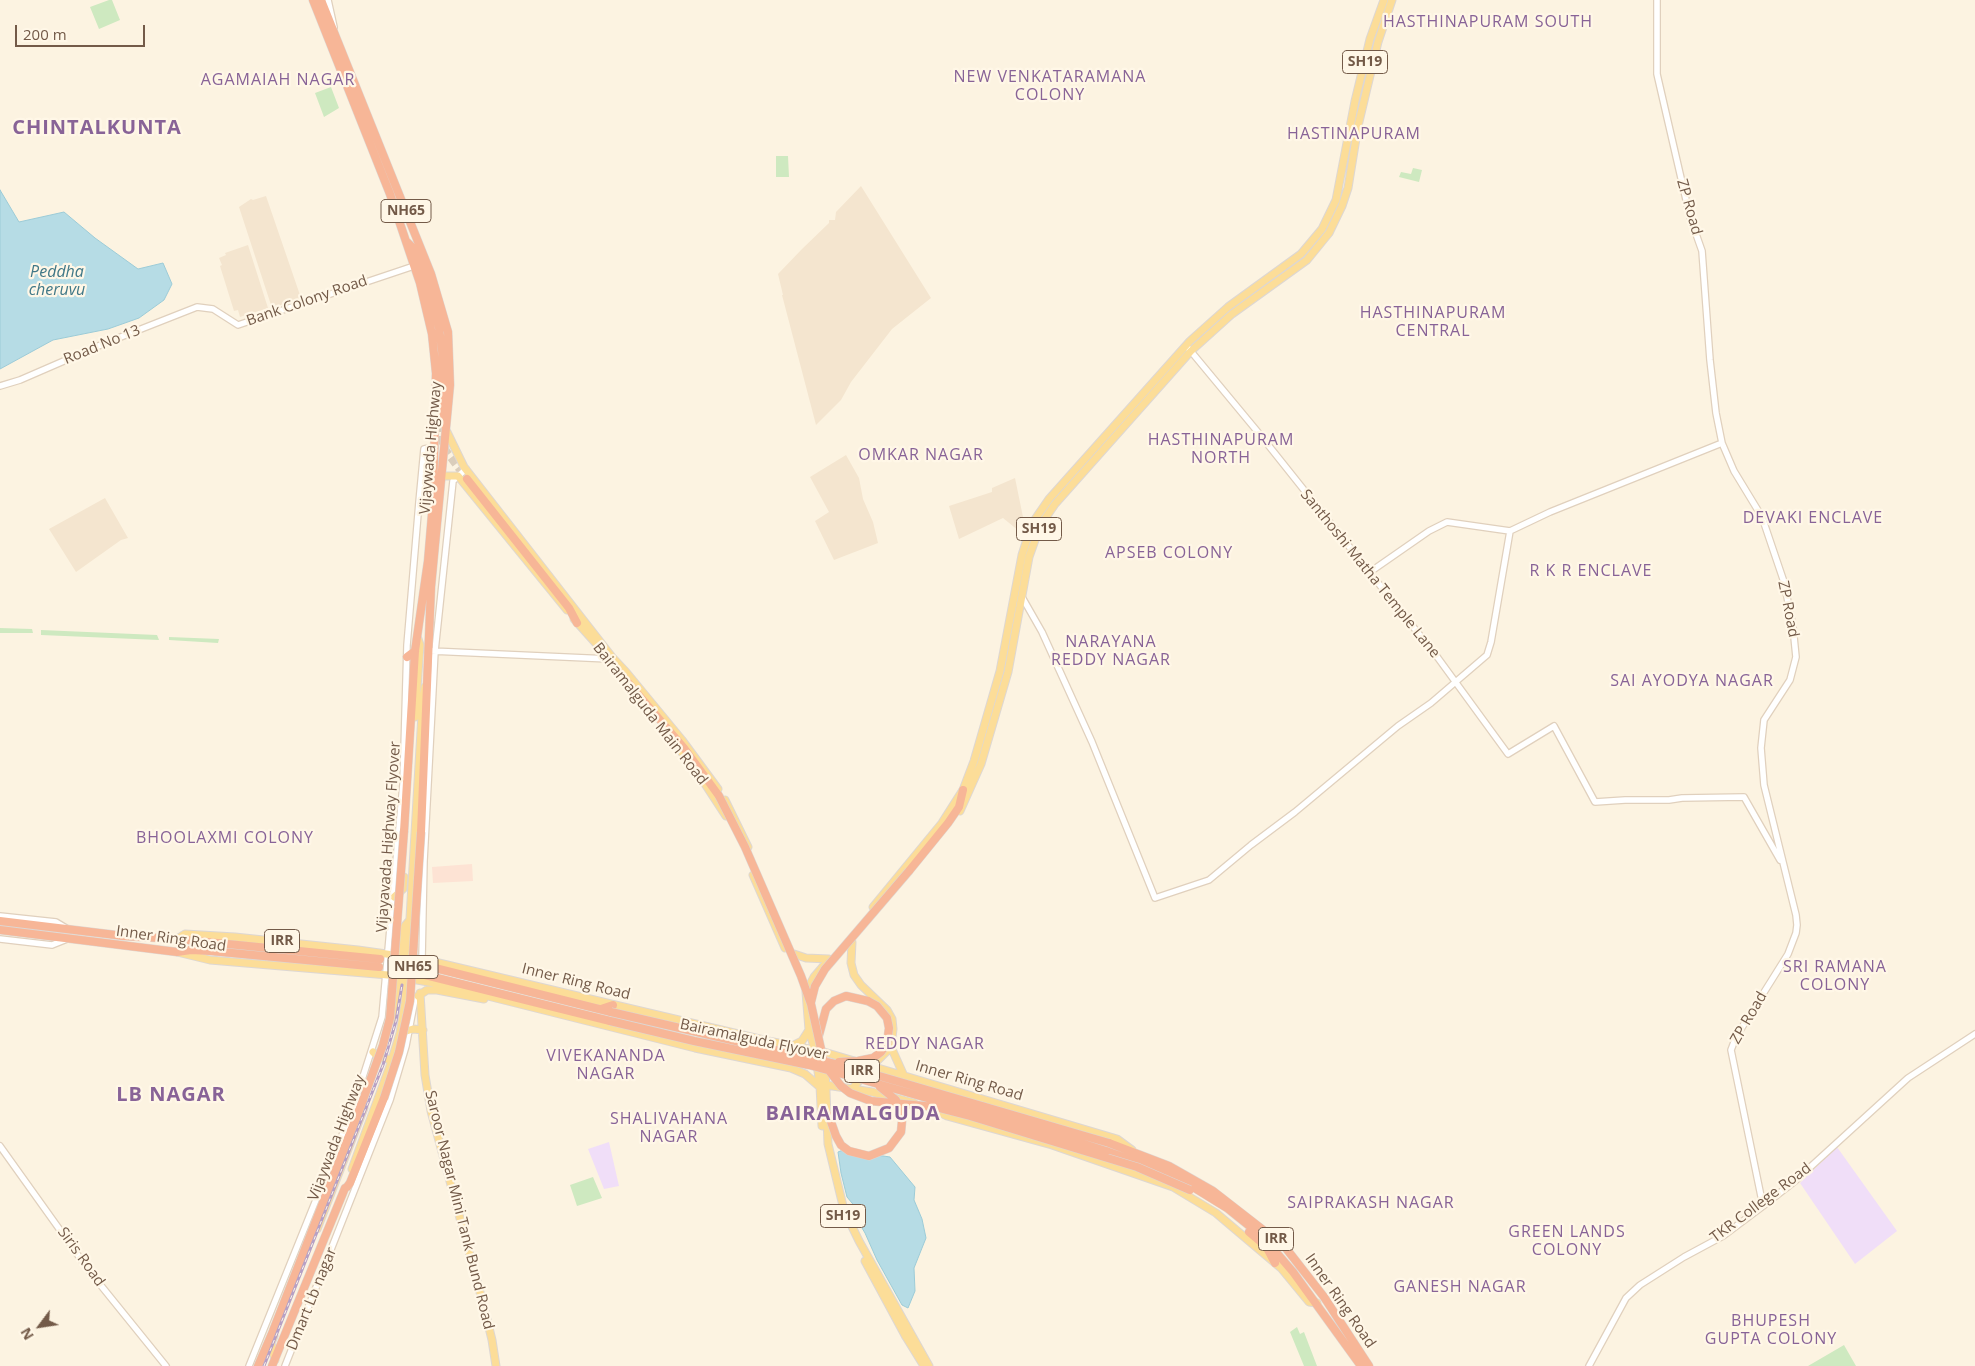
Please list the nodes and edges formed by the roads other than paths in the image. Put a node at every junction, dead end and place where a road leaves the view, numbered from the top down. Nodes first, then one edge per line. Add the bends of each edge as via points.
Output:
1 (314, 0) edge
2 (321, 0) edge
3 (328, 0) edge
4 (1384, 0) edge
5 (1392, 0) edge
6 (1657, 0) edge
7 (336, 36) junction
8 (382, 163) junction
9 (406, 240) junction
10 (414, 266) junction
11 (204, 306) joint
12 (1188, 349) junction
13 (0, 386) edge
14 (442, 424) tunnel mouth
15 (447, 432) junction
16 (1722, 443) junction
17 (435, 451) junction
18 (466, 469) junction
19 (443, 476) junction
20 (458, 476) junction
21 (467, 479) tunnel mouth
22 (1510, 531) junction
23 (1370, 572) junction
24 (1022, 597) junction
25 (577, 623) junction
26 (418, 639) junction
27 (415, 651) junction
28 (432, 651) junction
29 (407, 658) junction
30 (609, 659) junction
31 (620, 673) junction
32 (428, 676) junction
33 (1455, 682) junction
34 (963, 790) junction
35 (744, 843) junction
36 (1784, 866) junction
37 (411, 893) junction
38 (394, 897) junction
39 (423, 903) junction
40 (0, 916) edge
41 (0, 922) edge
42 (68, 929) junction
43 (0, 930) edge
44 (391, 932) junction
45 (407, 932) junction
46 (422, 933) junction
47 (103, 934) junction
48 (124, 936) junction
49 (0, 939) edge
50 (70, 939) junction
51 (177, 939) junction
52 (852, 942) junction
53 (102, 943) junction
54 (123, 946) junction
55 (177, 952) junction
56 (388, 954) junction
57 (794, 954) junction
58 (405, 956) junction
59 (422, 959) junction
60 (829, 959) junction
61 (427, 966) tunnel mouth
62 (388, 975) junction
63 (425, 975) tunnel mouth
64 (404, 978) junction
65 (550, 990) junction
66 (810, 995) junction
67 (417, 996) junction
68 (562, 1000) junction
69 (405, 1003) junction
70 (535, 1006) junction
71 (612, 1008) junction
72 (601, 1009) joint
73 (598, 1018) joint
74 (401, 1022) junction
75 (607, 1023) junction
76 (410, 1028) junction
77 (423, 1030) junction
78 (809, 1030) junction
79 (400, 1033) junction
80 (1975, 1034) edge
81 (819, 1035) junction
82 (794, 1045) junction
83 (395, 1048) junction
84 (890, 1048) junction
85 (815, 1050) junction
86 (405, 1051) junction
87 (373, 1052) junction
88 (824, 1052) junction
89 (382, 1056) junction
90 (392, 1060) junction
91 (829, 1062) junction
92 (872, 1066) junction
93 (790, 1068) junction
94 (904, 1076) junction
95 (872, 1082) junction
96 (936, 1085) junction
97 (823, 1086) junction
98 (852, 1089) junction
99 (929, 1107) junction
100 (828, 1112) junction
101 (0, 1146) edge
102 (1136, 1157) junction
103 (1131, 1172) junction
104 (832, 1173) junction
105 (323, 1182) junction
106 (345, 1188) junction
107 (326, 1194) junction
108 (1763, 1206) junction
109 (1278, 1260) junction
110 (889, 1298) junction
111 (264, 1352) junction
112 (272, 1364) edge
113 (1365, 1365) edge
114 (166, 1366) edge
115 (249, 1366) edge
116 (258, 1366) edge
117 (286, 1366) edge
118 (496, 1366) edge
119 (924, 1366) edge
120 (929, 1366) edge
121 (1589, 1366) edge

1 - 8 highway, Vijaywada Highway / NH65
2 - 7 highway, Vijaywada Highway / NH65
3 - 7 street
4 - 12 main road, SH19 via 1370,39 1355,101 1336,200 1322,229 1301,254 1228,307
5 - 12 main road, SH19 via 1378,42 1358,126 1348,188 1331,229 1307,260
6 - 16 street, ZP Road via 1657,74 1690,217 1702,251 1710,360
7 - 8 highway, Vijaywada Highway / NH65
8 - 9 highway, Vijaywada Highway / NH65
8 - 15 highway, Vijaywada Highway / NH65 via 432,274 446,325 451,369
9 - 10 highway, Vijaywada Highway / NH65
9 - 14 highway via 417,255 427,281 439,328
10 - 11 street, Bank Colony Road via 238,325 222,313
10 - 17 highway, Vijaywada Highway / NH65 via 432,334 436,373
11 - 13 street, Road No 13
12 - 23 street, Santhoshi Matha Temple Lane
12 - 24 main road, SH19 via 1044,519 1030,552
12 - 34 main road, SH19 via 1048,500 1032,524 1022,555 1000,671
15 - 18 main road
15 - 19 highway, Vijaywada Highway / NH65
16 - 22 street
16 - 36 street, ZP Road via 1749,500 1762,518 1784,582 1793,628 1794,670 1764,720 1762,733 1764,785
17 - 26 highway, Vijaywada Highway / NH65 via 430,542
17 - 29 street via 424,449
18 - 20 street
18 - 35 main road via 612,657 682,740 721,794
19 - 20 main road
19 - 28 highway, Vijaywada Highway / NH65 via 432,587
20 - 25 main road, Bairamalguda Main Road
20 - 28 street via 453,482
21 - 25 highway via 569,608
22 - 23 street via 1448,522 1429,531
22 - 33 street via 1490,647 1487,655
23 - 33 street, Santhoshi Matha Temple Lane
24 - 33 street via 1042,632 1090,738 1156,898 1209,880
24 - 52 main road, SH19 via 1008,672 981,764 967,797 954,821
25 - 30 main road, Bairamalguda Main Road
26 - 27 highway, Vijaywada Highway / NH65
26 - 38 main road, Vijaywada Highway via 404,890
27 - 29 highway
27 - 107 highway, Vijayavada Highway Flyover / NH65, bridge via 390,1018 383,1045
28 - 30 street
28 - 32 highway, Vijaywada Highway / NH65
28 - 39 street
29 - 38 street via 403,784
30 - 31 main road, Bairamalguda Main Road
31 - 35 main road, Bairamalguda Main Road via 700,776
31 - 66 highway, bridge via 684,748 719,796
32 - 37 main road, Vijaywada Highway via 423,697
32 - 106 highway, Vijayavada Highway Flyover / NH65, bridge via 410,1001 399,1052 384,1098
33 - 36 street, Santhoshi Matha Temple Lane via 1508,754 1554,726 1595,802 1744,797
34 - 60 main road, SH19 via 931,837
34 - 66 highway, bridge via 948,823 825,969
35 - 57 main road
35 - 66 main road, Bairamalguda Main Road via 780,937
36 - 108 street, ZP Road via 1797,925 1796,934 1788,954 1731,1050
37 - 39 main road
37 - 45 main road, Vijaywada Highway
38 - 44 street
39 - 46 street
40 - 42 street via 56,922
41 - 42 highway, IRR
42 - 47 highway, Inner Ring Road / IRR
43 - 50 highway, IRR
44 - 45 main road
44 - 56 street
45 - 46 main road
45 - 58 main road, Vijaywada Highway
46 - 59 street
47 - 48 highway, Inner Ring Road / IRR
47 - 53 highway
48 - 51 highway, Inner Ring Road / IRR
48 - 54 highway
49 - 50 street via 52,945
50 - 53 highway, Inner Ring Road / IRR
51 - 55 highway, IRR via 380,963 190,950
51 - 56 main road, Inner Ring Road / IRR via 185,934 235,937
52 - 66 main road, SH19
52 - 84 main road via 854,975 892,1019
53 - 54 highway, Inner Ring Road / IRR
54 - 55 highway, Inner Ring Road / IRR
55 - 62 main road, Inner Ring Road / IRR via 210,960
56 - 58 main road, Inner Ring Road / IRR
56 - 62 street
57 - 60 main road
57 - 66 main road
58 - 59 main road, Inner Ring Road / IRR
58 - 64 main road, Vijaywada Highway / NH65
59 - 65 main road, Inner Ring Road / IRR
60 - 66 main road, SH19
61 - 68 highway, IRR
62 - 64 main road, Inner Ring Road / IRR
62 - 87 street
63 - 70 highway, IRR
64 - 69 main road, Vijaywada Highway / NH65
64 - 70 main road, Inner Ring Road / IRR
64 - 89 main road, Vijaywada Highway
65 - 68 highway
65 - 71 main road, Inner Ring Road / IRR
66 - 78 main road, SH19
66 - 81 main road, Bairamalguda Main Road / SH19
66 - 109 highway, bridge via 827,1068 850,1093 871,1100 935,1107 1137,1166 1190,1190 1230,1216
67 - 69 main road
67 - 70 main road via 427,990 436,990 525,1009
67 - 76 street, Dmart Lb nagar
67 - 77 main road, Saroor Nagar Mini Tank Bund Road
68 - 72 highway, Inner Ring Road / IRR
69 - 74 main road, Vijaywada Highway / NH65
70 - 73 highway, Inner Ring Road / IRR
70 - 75 main road, Inner Ring Road / IRR via 573,1018
71 - 72 highway, Bairamalguda Flyover / IRR
71 - 82 main road, Inner Ring Road / IRR
71 - 91 highway, Bairamalguda Flyover / IRR, bridge via 729,1040
73 - 75 highway, Bairamalguda Flyover / IRR
74 - 76 main road
74 - 79 main road, Vijaywada Highway / NH65
75 - 93 main road, Inner Ring Road via 695,1048
75 - 95 highway, Bairamalguda Flyover / IRR, bridge via 809,1065
76 - 77 main road
76 - 79 main road
76 - 86 street, Dmart Lb nagar
77 - 118 main road, Saroor Nagar Mini Tank Bund Road via 431,1111 484,1307
78 - 82 main road via 802,1041
78 - 85 main road, SH19
79 - 83 main road, Vijaywada Highway / NH65
80 - 108 street, TKR College Road via 1908,1078
81 - 88 main road, Bairamalguda Main Road / SH19
81 - 91 highway, bridge via 826,1009 846,996 878,1006 887,1018 889,1033 885,1047 877,1055 867,1060
82 - 85 main road, Inner Ring Road / IRR
82 - 93 main road via 796,1061
83 - 86 main road
83 - 90 main road, Vijaywada Highway / NH65
84 - 92 main road
84 - 94 main road
85 - 88 main road, Inner Ring Road / IRR
85 - 97 main road, SH19
86 - 117 street, Dmart Lb nagar via 390,1100
87 - 89 main road via 375,1056
87 - 105 street
88 - 92 main road, Inner Ring Road
88 - 97 main road, SH19
89 - 90 main road
89 - 112 main road, Vijaywada Highway via 351,1144 271,1342
90 - 106 main road, Vijaywada Highway / NH65
91 - 102 highway, Bairamalguda Flyover / IRR, bridge via 1109,1143
92 - 94 main road, Inner Ring Road
92 - 98 main road
93 - 97 main road, Inner Ring Road
94 - 96 main road, Inner Ring Road
95 - 100 highway, bridge via 896,1100 900,1111 901,1132 889,1148 869,1156 849,1151 836,1136
95 - 102 highway, Bairamalguda Flyover / IRR, bridge
96 - 99 main road
96 - 102 main road, Inner Ring Road via 1117,1139
97 - 98 main road, Inner Ring Road
97 - 100 main road, SH19
97 - 104 main road, SH19 via 822,1134
98 - 99 main road, Inner Ring Road
99 - 103 main road, Inner Ring Road via 946,1116 1052,1145
100 - 104 main road, SH19 via 826,1134
101 - 114 street, Siris Road via 90,1272
102 - 103 highway
102 - 109 highway, Bairamalguda Flyover / IRR via 1221,1203 1264,1238
102 - 113 highway, Inner Ring Road / IRR via 1169,1166 1213,1192 1286,1247 1324,1297
103 - 109 main road, Inner Ring Road via 1173,1187 1216,1213
104 - 110 main road, SH19 via 849,1222
105 - 107 highway
105 - 115 street
106 - 112 highway, Vijaywada Highway / NH65
107 - 111 highway, Vijaywada Highway / NH65
108 - 121 street, TKR College Road via 1723,1236 1640,1285 1626,1298
109 - 113 highway, Inner Ring Road / IRR
110 - 119 main road, SH19
110 - 120 main road, SH19
111 - 112 highway
111 - 116 highway, Vijaywada Highway / NH65

